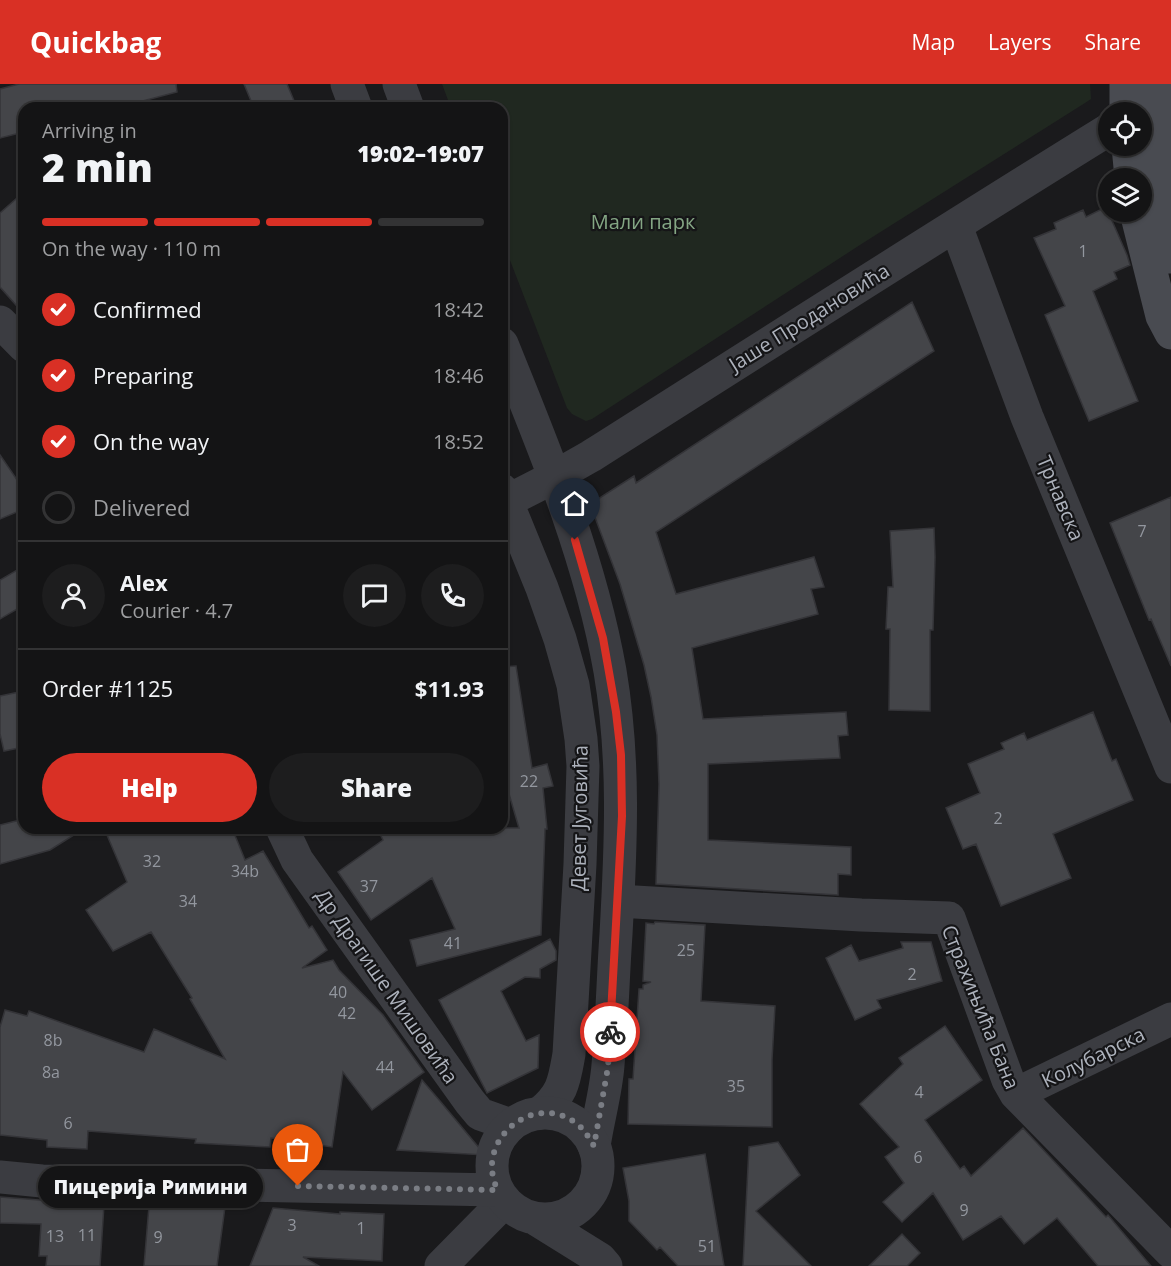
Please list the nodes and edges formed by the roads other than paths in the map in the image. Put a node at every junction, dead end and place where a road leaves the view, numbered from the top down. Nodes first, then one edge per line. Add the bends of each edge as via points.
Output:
1 (346, 84) edge
2 (399, 84) edge
3 (1126, 84) edge
4 (1152, 99) edge
5 (354, 102) edge
6 (406, 102) edge
7 (1098, 136) edge
8 (1171, 198) edge
9 (1138, 222) edge
10 (956, 226) junction
11 (1171, 257) edge
12 (0, 322) edge
13 (1171, 333) edge
14 (18, 340) edge
15 (508, 359) edge
16 (554, 477) junction
17 (508, 494) edge
18 (508, 503) edge
19 (1171, 767) edge
20 (285, 834) edge
21 (618, 901) junction
22 (1171, 1019) edge
23 (1016, 1094) junction
24 (525, 1119) junction
25 (594, 1146) junction
26 (0, 1177) edge
27 (591, 1192) junction
28 (501, 1195) junction
29 (534, 1218) junction
30 (1171, 1252) edge
31 (603, 1262) edge
32 (441, 1266) edge

1 - 5 street
2 - 6 street
3 - 4 main road
4 - 8 street
4 - 11 main road via 1156,184
7 - 10 street, Јаше Продановића
9 - 13 main road via 1162,316
10 - 16 street, Јаше Продановића
10 - 19 street, Трнавска via 1027,417
12 - 14 street
15 - 16 street, Девет Југовића
16 - 17 street, Јаше Продановића
16 - 21 street, Девет Југовића via 596,610 613,692 621,755
18 - 24 street, Девет Југовића via 542,588 573,685 583,766 565,1079 552,1103
20 - 24 street, Др Драгише Мишовића via 297,860 480,1114
21 - 23 street, Страхињића Бана via 949,918
21 - 25 street, Девет Југовића via 608,1067
22 - 23 street, Колубарска
23 - 30 street, Страхињића Бана
24 - 25 street via 556,1114 572,1120
24 - 28 street via 500,1139 493,1155 492,1172
25 - 27 street via 598,1169
26 - 28 street
27 - 29 street via 567,1215
27 - 31 street via 592,1231
28 - 29 street via 518,1212
28 - 32 street
29 - 31 street

